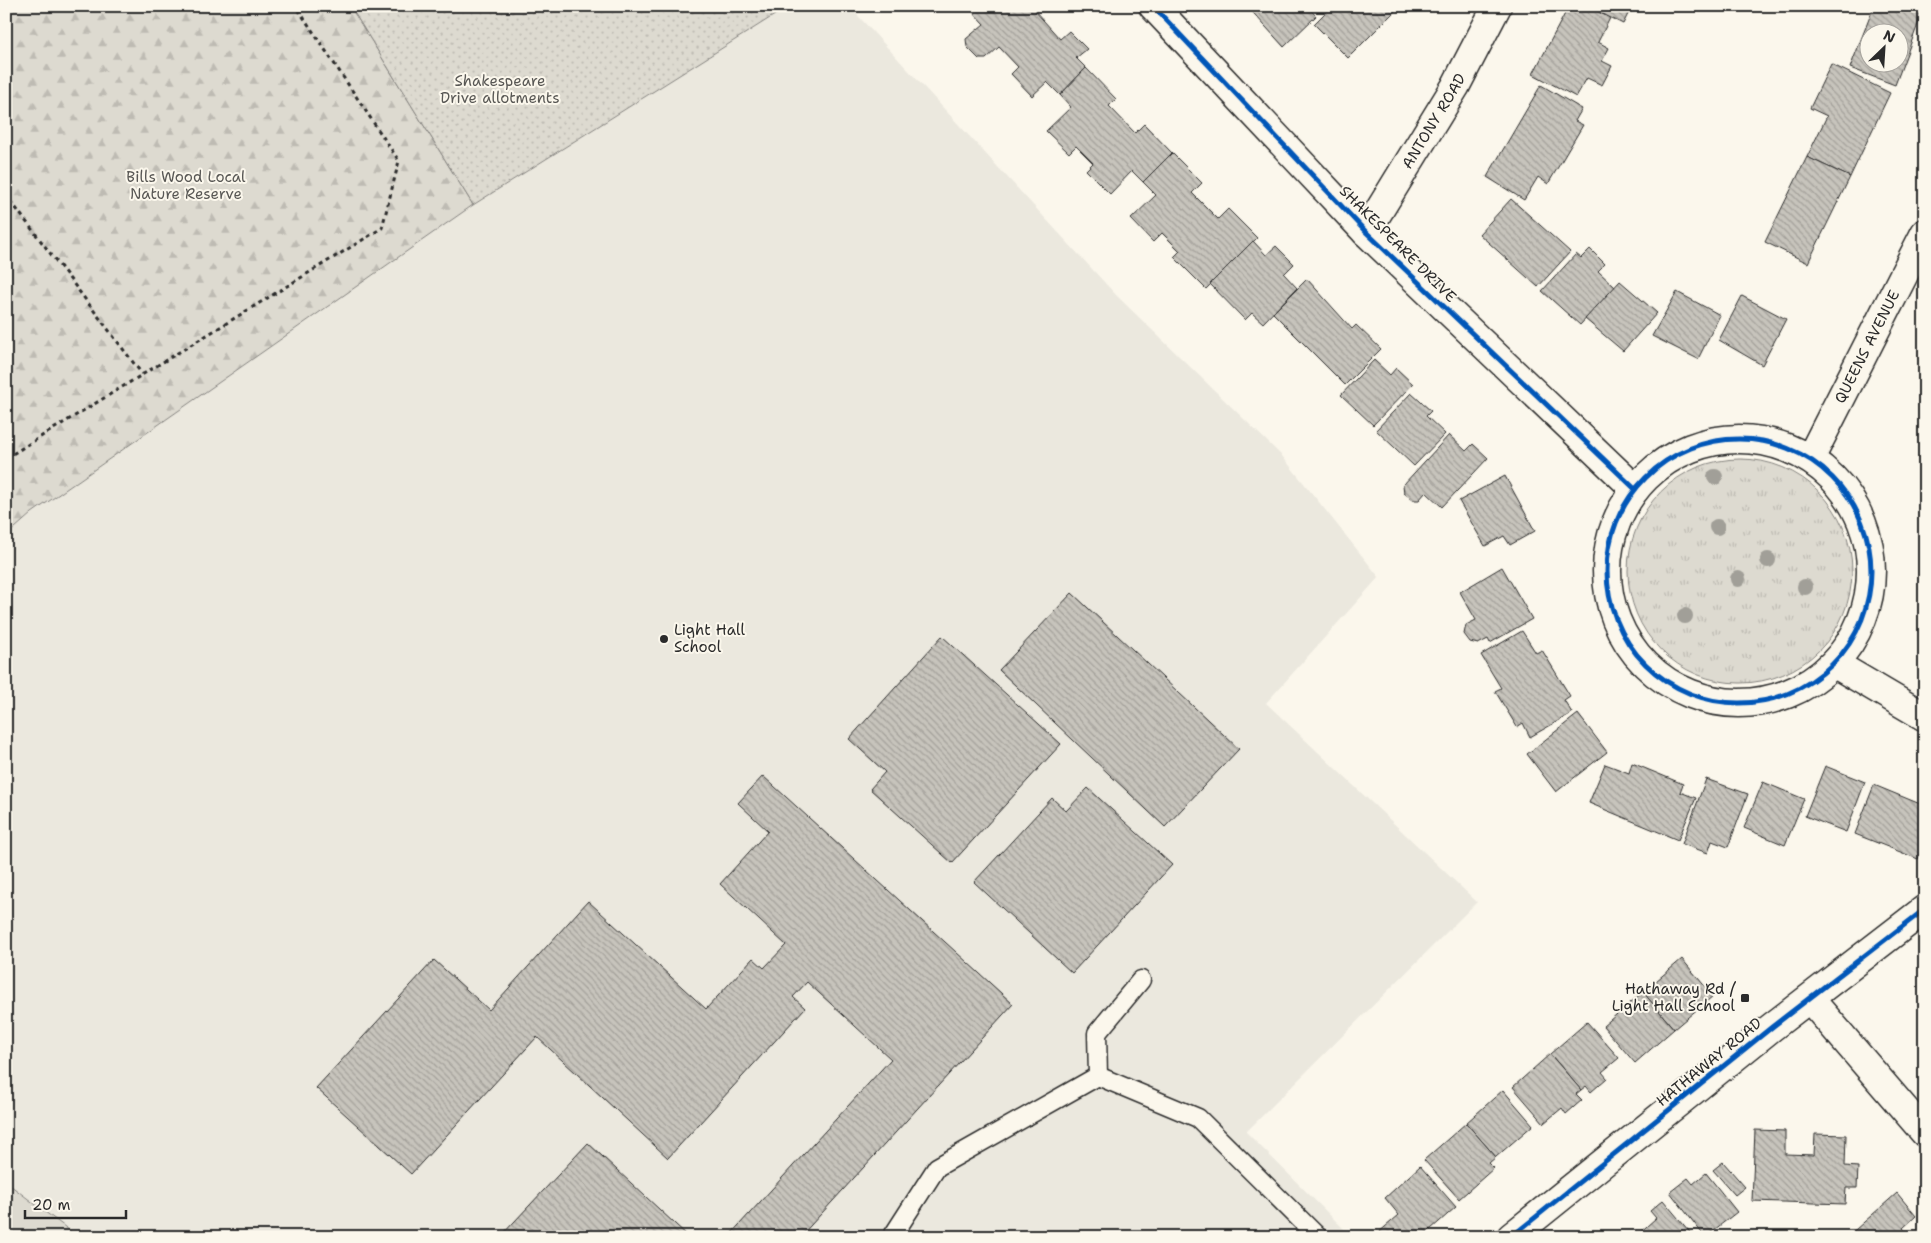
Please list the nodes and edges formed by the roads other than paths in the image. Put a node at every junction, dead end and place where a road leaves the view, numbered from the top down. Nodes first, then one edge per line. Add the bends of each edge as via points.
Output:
1 (1153, 6) edge
2 (1496, 6) edge
3 (1366, 232) junction
4 (1925, 233) edge
5 (1810, 459) junction
6 (1635, 489) junction
7 (1835, 664) junction
8 (1925, 716) edge
9 (1925, 909) edge
10 (1141, 980) dead end
11 (1810, 1000) junction
12 (1098, 1076) junction
13 (1925, 1133) edge
14 (892, 1237) edge
15 (1318, 1237) edge
16 (1511, 1237) edge

1 - 3 street, SHAKESPEARE DRIVE
2 - 3 street, ANTONY ROAD via 1455,87
3 - 6 street, SHAKESPEARE DRIVE
4 - 5 street, QUEENS AVENUE
5 - 6 street via 1774,443 1735,439 1697,446 1663,463
5 - 7 street via 1840,484 1861,517 1871,555 1870,594 1858,632
6 - 7 street via 1617,521 1608,556 1608,593 1620,628 1646,664 1667,682 1700,698 1736,704 1772,700 1806,686
7 - 8 street
9 - 11 street, HATHAWAY ROAD
10 - 12 lane via 1098,1033
11 - 13 street
11 - 16 street, HATHAWAY ROAD
12 - 14 lane via 937,1167
12 - 15 lane via 1198,1118

